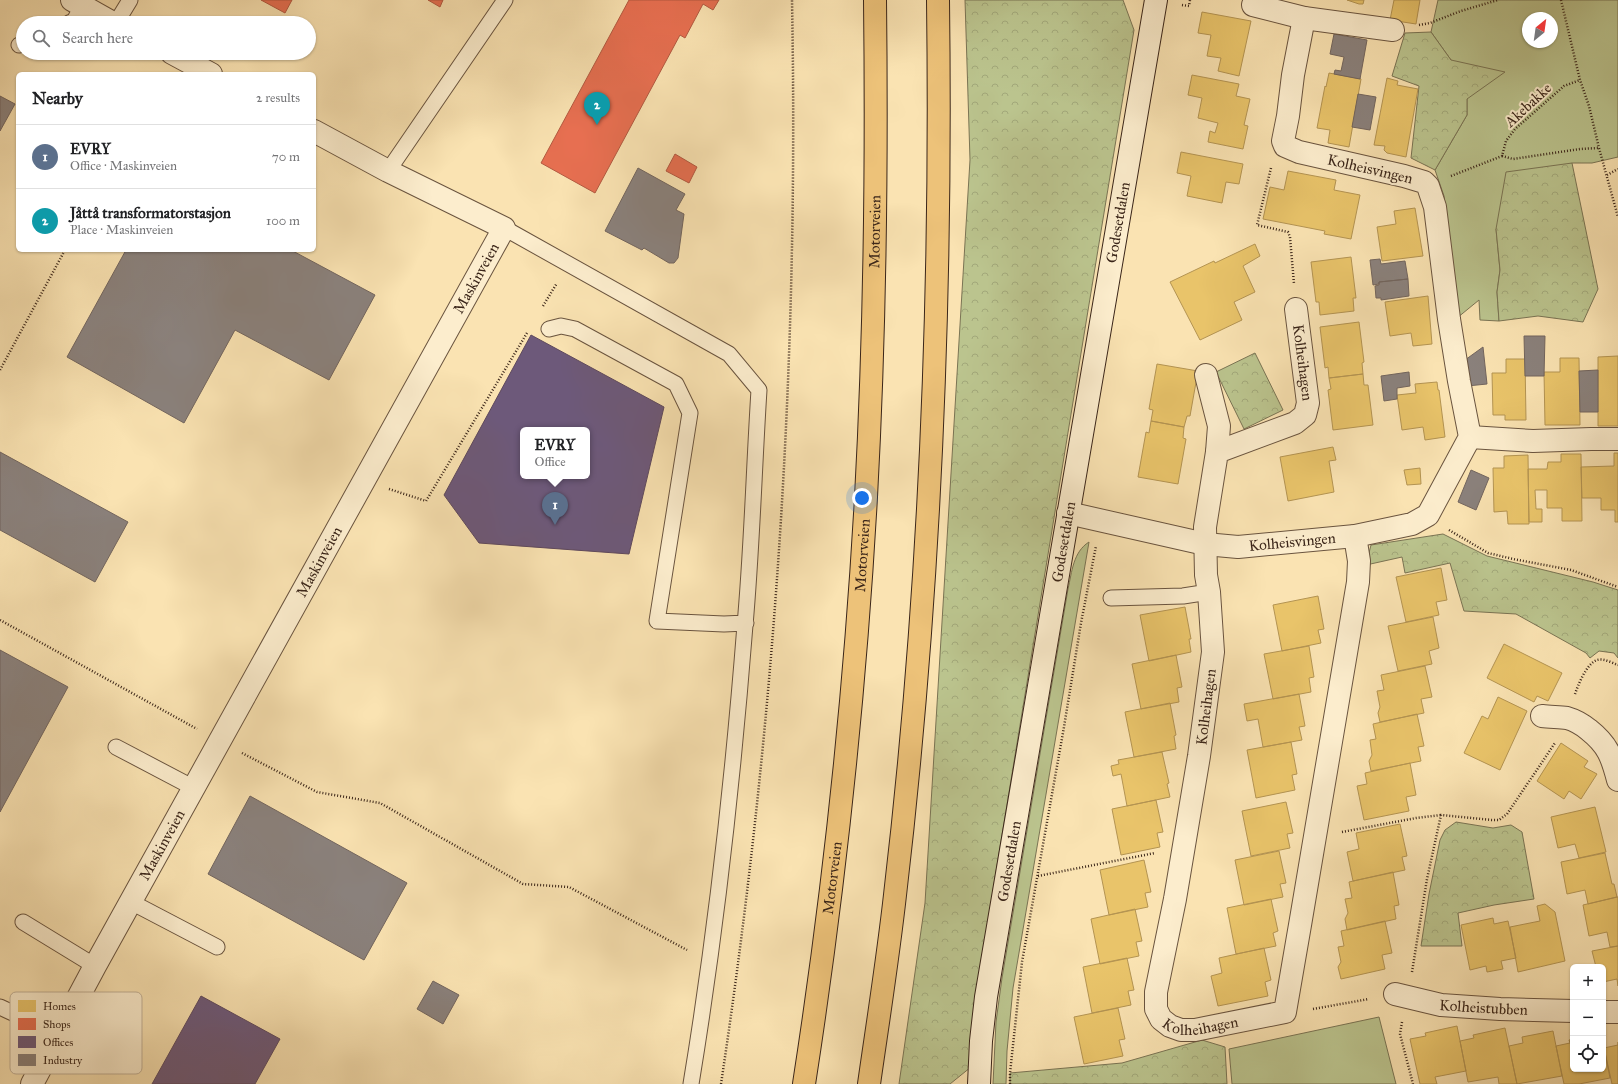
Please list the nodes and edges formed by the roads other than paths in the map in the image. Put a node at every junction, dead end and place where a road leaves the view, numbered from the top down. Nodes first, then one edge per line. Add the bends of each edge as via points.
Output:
1 (130, 0) edge
2 (505, 0) edge
3 (875, 0) edge
4 (938, 0) edge
5 (1166, 2) edge
6 (77, 3) edge
7 (1254, 5) dead end
8 (75, 16) edge
9 (100, 16) edge
10 (120, 16) edge
11 (1304, 18) junction
12 (1393, 30) road end
13 (185, 60) edge
14 (207, 72) edge
15 (316, 132) edge
16 (388, 171) junction
17 (504, 228) junction
18 (1296, 309) road end
19 (549, 329) dead end
20 (1206, 375) dead end
21 (1470, 437) junction
22 (1618, 439) edge
23 (1217, 452) junction
24 (1068, 513) junction
25 (1355, 536) junction
26 (1205, 544) junction
27 (1209, 592) junction
28 (1111, 598) dead end
29 (746, 623) junction
30 (1542, 716) dead end
31 (116, 747) dead end
32 (1618, 780) edge
33 (194, 788) junction
34 (131, 902) junction
35 (23, 922) dead end
36 (217, 946) dead end
37 (95, 966) junction
38 (81, 992) edge
39 (1401, 996) road end
40 (0, 1007) edge
41 (1570, 1011) edge
42 (10, 1012) edge
43 (1606, 1012) edge
44 (1618, 1012) edge
45 (37, 1074) edge
46 (32, 1084) edge
47 (691, 1084) edge
48 (804, 1084) edge
49 (869, 1084) edge
50 (979, 1084) edge

1 - 10 lane
2 - 16 lane
3 - 48 highway, Motorveien via 875,215 866,498 849,715 832,884
4 - 49 highway via 938,193 934,372 922,607 895,895
5 - 24 street, Godesetdalen
6 - 8 lane
6 - 9 street
7 - 11 street
11 - 12 street
11 - 21 street, Kolheisvingen via 1283,141 1285,146 1298,152 1404,176 1424,182 1428,186 1435,207 1452,343
13 - 14 street
15 - 16 street, Maskinveien
16 - 17 street, Maskinveien
17 - 29 lane via 729,354 759,390
17 - 33 street, Maskinveien
18 - 23 street, Kolheihagen via 1308,403 1305,416 1295,423
19 - 29 lane via 561,326 575,329 676,384 690,413 657,621
20 - 23 street, Kolheihagen via 1219,426
21 - 22 street via 1533,441
21 - 25 street, Kolheisvingen via 1428,515 1412,524
23 - 26 street, Kolheihagen via 1205,527
24 - 26 street, Kolheisvingen
24 - 50 street, Godesetdalen via 986,997
25 - 26 street, Kolheisvingen via 1238,547
25 - 27 street, Kolheihagen via 1359,561 1358,582 1284,1012 1195,1030 1180,1030 1161,1019 1156,1009 1156,992 1175,899 1199,756 1213,652
26 - 27 street, Kolheihagen
27 - 28 lane via 1183,596
29 - 47 lane via 732,780 712,954
30 - 32 street via 1566,718 1586,727 1608,748
31 - 33 lane
33 - 34 street, Maskinveien
34 - 36 lane
34 - 37 street, Maskinveien
35 - 37 lane
37 - 38 street, Maskinveien
39 - 41 street, Kolheistubben via 1441,1005
40 - 42 lane
43 - 44 street
45 - 46 street, Maskinveien

